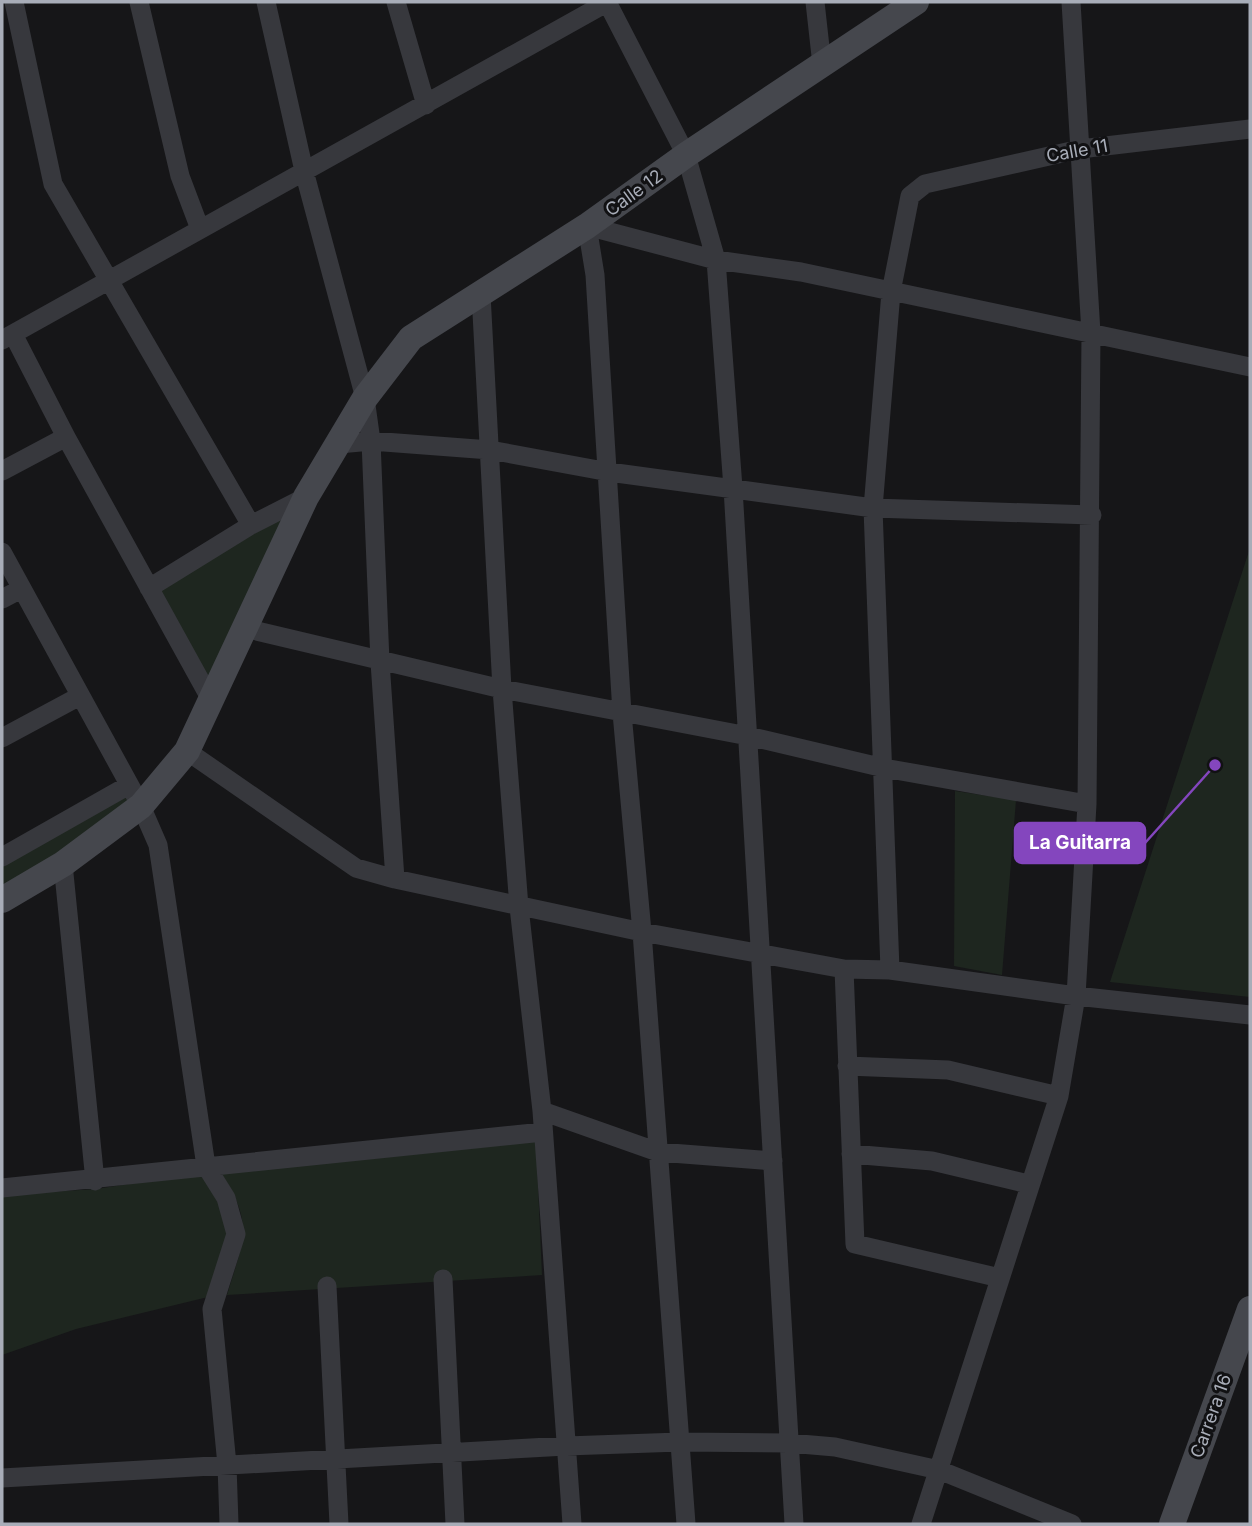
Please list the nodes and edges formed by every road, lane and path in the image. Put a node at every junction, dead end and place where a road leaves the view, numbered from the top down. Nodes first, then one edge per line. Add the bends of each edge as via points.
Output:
1 (14, 2) edge
2 (139, 2) edge
3 (266, 2) edge
4 (396, 2) edge
5 (608, 2) edge
6 (815, 2) edge
7 (916, 2) edge
8 (1071, 2) edge
9 (822, 65) junction
10 (426, 105) junction
11 (1250, 129) edge
12 (1080, 149) junction
13 (687, 155) junction
14 (304, 171) junction
15 (587, 226) junction
16 (200, 229) junction
17 (716, 260) junction
18 (111, 281) junction
19 (891, 292) junction
20 (481, 294) junction
21 (1091, 333) junction
22 (8, 337) edge
23 (1250, 367) edge
24 (365, 398) junction
25 (66, 437) junction
26 (371, 441) junction
27 (340, 444) junction
28 (490, 450) junction
29 (2, 471) edge
30 (609, 472) junction
31 (733, 488) junction
32 (306, 497) junction
33 (873, 508) junction
34 (1092, 514) junction
35 (251, 526) junction
36 (2, 552) edge
37 (149, 588) junction
38 (21, 589) junction
39 (2, 599) edge
40 (244, 628) junction
41 (380, 662) junction
42 (502, 689) junction
43 (80, 696) junction
44 (210, 698) junction
45 (622, 713) junction
46 (748, 736) junction
47 (2, 738) edge
48 (187, 751) junction
49 (884, 768) junction
50 (135, 795) junction
51 (1087, 804) junction
52 (2, 857) edge
53 (63, 864) junction
54 (395, 879) junction
55 (2, 900) edge
56 (519, 907) junction
57 (642, 932) junction
58 (760, 953) junction
59 (844, 969) junction
60 (890, 970) junction
61 (1076, 996) junction
62 (1250, 1015) edge
63 (847, 1066) junction
64 (1059, 1096) junction
65 (542, 1111) junction
66 (543, 1132) junction
67 (658, 1152) junction
68 (851, 1154) junction
69 (773, 1161) junction
70 (206, 1166) junction
71 (95, 1181) junction
72 (1028, 1184) junction
73 (2, 1188) edge
74 (1000, 1278) junction
75 (443, 1279) dead end
76 (327, 1286) dead end
77 (1250, 1309) edge
78 (1250, 1361) edge
79 (680, 1442) junction
80 (789, 1444) junction
81 (566, 1446) junction
82 (452, 1452) junction
83 (336, 1459) junction
84 (227, 1465) junction
85 (939, 1469) junction
86 (2, 1478) edge
87 (229, 1524) edge
88 (339, 1524) edge
89 (455, 1524) edge
90 (572, 1524) edge
91 (686, 1524) edge
92 (794, 1524) edge
93 (921, 1524) edge
94 (1072, 1524) edge
95 (1172, 1524) edge
96 (1190, 1524) edge

1 - 18 street via 54,184
2 - 16 street via 180,176
3 - 14 street
4 - 10 street
5 - 10 street
5 - 13 street
6 - 9 street
7 - 9 main road, Calle 12
8 - 12 street
9 - 13 main road, Calle 12
10 - 14 street
11 - 12 street, Calle 11
12 - 19 street, Calle 11 via 925,184 910,196
12 - 21 street
13 - 15 main road, Calle 12
13 - 17 street
14 - 16 street
14 - 24 street
15 - 17 street
15 - 20 main road, Calle 12
15 - 30 street
16 - 18 street
17 - 19 street
17 - 31 street
18 - 22 street
18 - 35 street
19 - 21 street
19 - 33 street
20 - 24 main road, Calle 12 via 411,338
20 - 28 street
21 - 23 street
21 - 34 street
22 - 25 street
24 - 26 street
24 - 27 main road, Calle 12
25 - 29 street
25 - 37 street
26 - 27 street
26 - 28 street
26 - 41 street
27 - 32 main road, Calle 12
28 - 30 street
28 - 42 street
30 - 31 street
30 - 45 street
31 - 33 street
31 - 46 street
32 - 35 street
32 - 40 main road, Calle 12
33 - 34 street
33 - 49 street
34 - 51 street
35 - 37 street
36 - 38 street
37 - 44 street
38 - 39 street
38 - 43 street
40 - 41 street
40 - 44 main road, Calle 12
41 - 42 street
41 - 54 street
42 - 45 street
42 - 56 street
43 - 47 street
43 - 50 street
44 - 48 main road, Calle 12
45 - 46 street
45 - 57 street
46 - 49 street
46 - 58 street
48 - 50 main road, Calle 12
48 - 54 street via 356,868
49 - 51 street
49 - 60 street
50 - 52 street
50 - 53 main road, Calle 12
50 - 70 street via 158,845
51 - 61 street
53 - 55 main road, Calle 12
53 - 71 street
54 - 56 street
56 - 57 street
56 - 65 street
57 - 58 street
57 - 67 street
58 - 59 street
58 - 69 street
59 - 60 street
59 - 63 street
60 - 61 street
61 - 62 street
61 - 64 street
63 - 64 street via 948,1070
63 - 68 street
64 - 72 street
65 - 66 street
65 - 67 street
66 - 70 street
66 - 81 street
67 - 69 street
67 - 79 street
68 - 72 street via 932,1161
68 - 74 street via 855,1244
69 - 80 street
70 - 71 street
70 - 84 street via 226,1198 236,1234 212,1309
71 - 73 street
72 - 74 street
74 - 85 street
75 - 82 street
76 - 83 street
77 - 95 main road, Carrera 16
78 - 96 main road, Carrera 16
79 - 80 street
79 - 81 street
79 - 91 street
80 - 85 street via 835,1447
80 - 92 street
81 - 82 street
81 - 90 street
82 - 83 street
82 - 89 street
83 - 84 street
83 - 88 street
84 - 86 street
84 - 87 street
85 - 93 street
85 - 94 street

